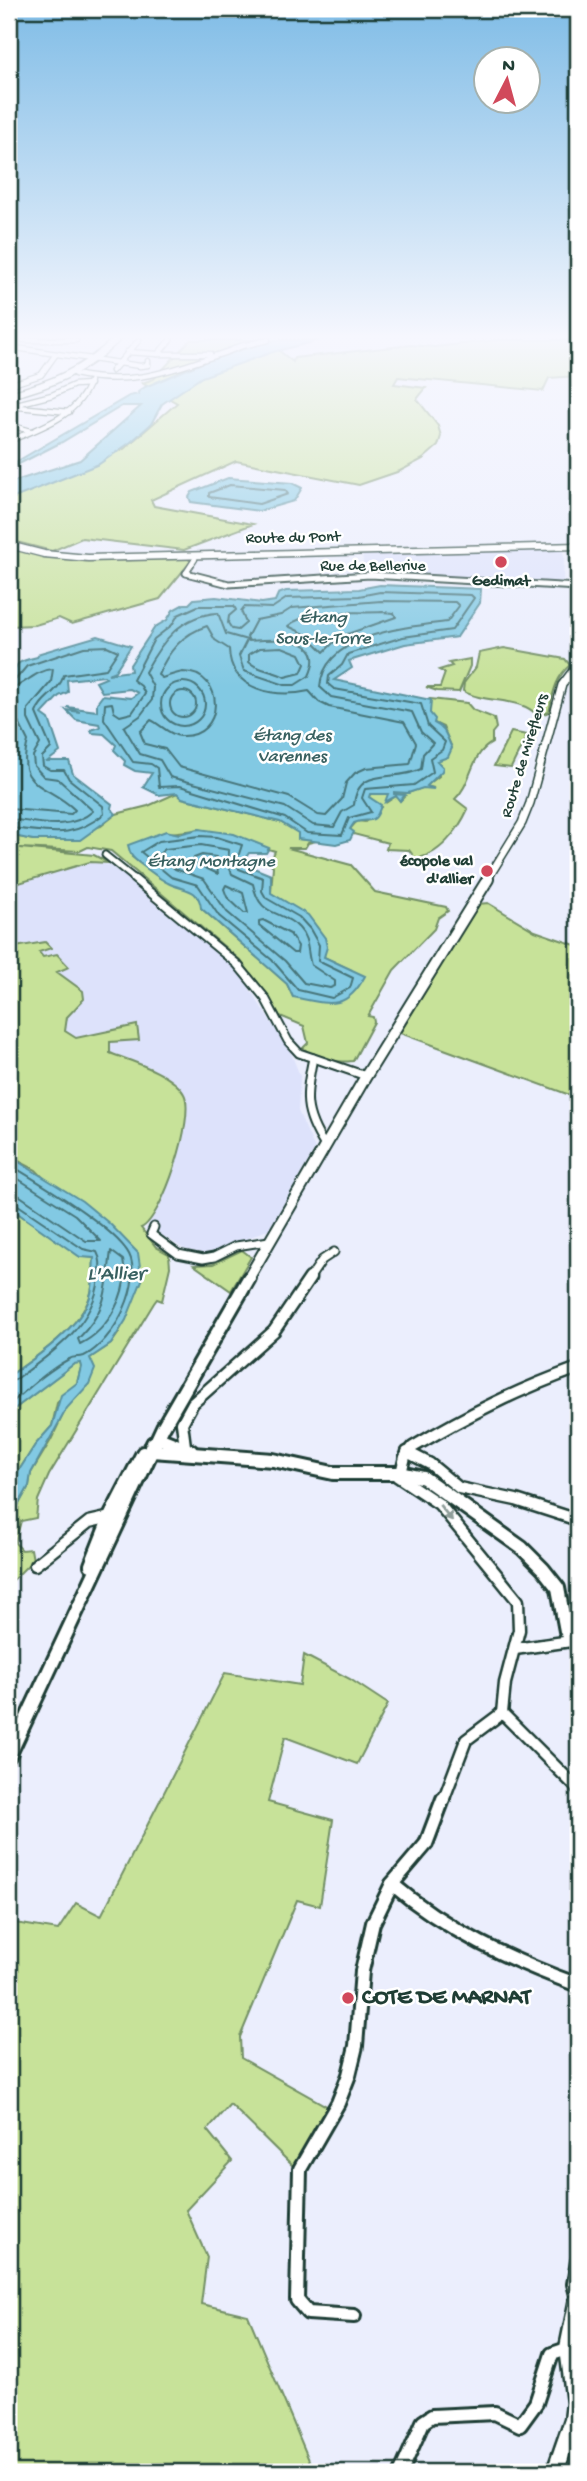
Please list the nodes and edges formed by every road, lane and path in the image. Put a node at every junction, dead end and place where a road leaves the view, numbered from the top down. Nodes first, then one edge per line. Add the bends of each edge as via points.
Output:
1 (9, 545) edge
2 (578, 546) edge
3 (195, 559) dead end
4 (578, 587) edge
5 (578, 664) edge
6 (106, 855) dead end
7 (313, 1058) junction
8 (366, 1076) junction
9 (325, 1146) junction
10 (154, 1227) dead end
11 (269, 1241) junction
12 (334, 1252) dead end
13 (231, 1309) junction
14 (578, 1368) edge
15 (179, 1430) junction
16 (154, 1442) junction
17 (181, 1452) junction
18 (407, 1452) junction
19 (396, 1473) junction
20 (115, 1518) junction
21 (578, 1520) edge
22 (35, 1565) dead end
23 (575, 1644) edge
24 (515, 1649) junction
25 (502, 1713) junction
26 (9, 1756) edge
27 (578, 1789) edge
28 (392, 1884) junction
29 (578, 1985) edge
30 (578, 2261) edge
31 (578, 2299) edge
32 (354, 2316) dead end
33 (569, 2354) junction
34 (577, 2403) edge
35 (401, 2472) edge
36 (555, 2472) edge

1 - 2 main road, Route du Pont via 88,558
3 - 4 street, Rue de Bellerive via 186,573 229,584 370,575
5 - 8 street, Route de Mirefleurs via 562,685 522,823
6 - 7 street via 237,964 265,999 288,1041 299,1053
7 - 8 street
7 - 9 street via 304,1102
8 - 9 street, Route de Mirefleurs
9 - 11 street, Route de Mirefleurs
10 - 11 street via 152,1234 159,1242 197,1259
11 - 13 street, Route de Mirefleurs
12 - 15 street via 322,1260 274,1331 193,1403
13 - 16 street
13 - 16 street via 170,1403
14 - 18 street via 480,1408
15 - 16 street
15 - 17 street via 185,1446
16 - 17 street
16 - 20 street
17 - 19 street via 273,1460 333,1473
18 - 19 street
18 - 21 street via 459,1488
19 - 23 street via 424,1478 522,1548 558,1588 566,1631
19 -> 24 street via 439,1504 518,1601 521,1626
20 - 22 street via 89,1522
20 - 26 street
23 - 24 street
24 - 25 street
25 - 27 street
25 - 28 street via 466,1740 426,1844
28 - 29 street via 415,1905 462,1934 534,1970
28 - 32 street via 366,1947 349,2075 300,2169 298,2300 308,2313
30 - 31 street
31 - 33 street
33 - 34 street
33 - 35 street via 564,2350 552,2354 532,2412 523,2423 495,2413 432,2416 423,2422
34 - 36 street

